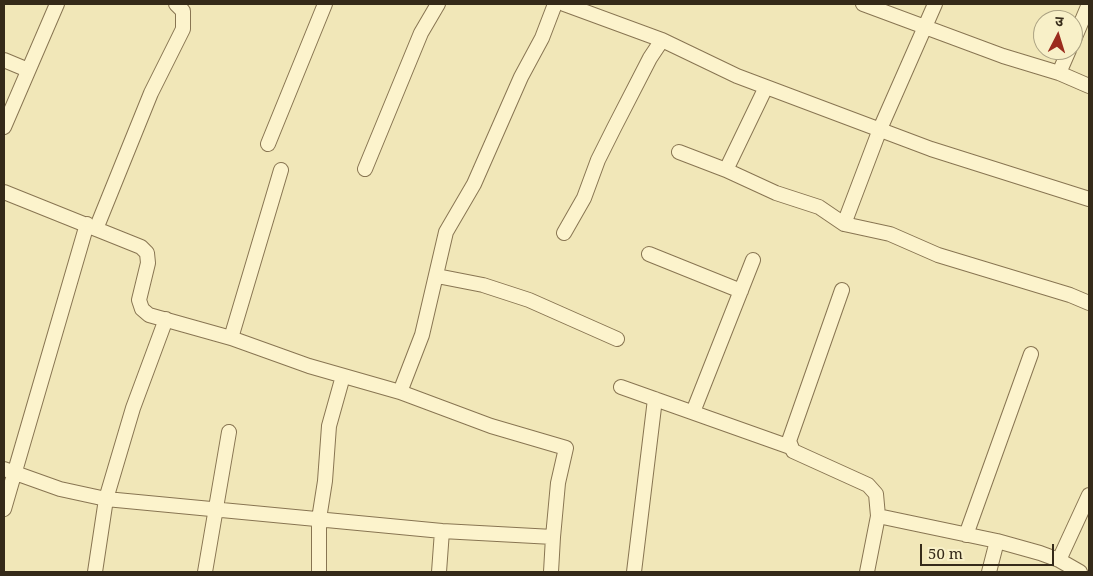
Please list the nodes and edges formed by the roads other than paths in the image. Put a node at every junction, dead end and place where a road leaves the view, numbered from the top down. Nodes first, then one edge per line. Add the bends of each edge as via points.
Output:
1 (57, 4) edge
2 (176, 4) edge
3 (325, 4) edge
4 (438, 4) edge
5 (555, 4) edge
6 (564, 4) edge
7 (863, 4) edge
8 (935, 4) edge
9 (1089, 4) edge
10 (1083, 18) edge
11 (924, 28) junction
12 (662, 40) junction
13 (4, 60) edge
14 (1065, 60) edge
15 (28, 70) junction
16 (1059, 73) junction
17 (1089, 86) edge
18 (766, 87) junction
19 (4, 127) edge
20 (880, 129) junction
21 (268, 144) dead end
22 (679, 152) dead end
23 (365, 169) dead end
24 (281, 170) dead end
25 (726, 170) junction
26 (4, 192) edge
27 (1089, 199) edge
28 (844, 224) junction
29 (91, 227) junction
30 (564, 233) dead end
31 (650, 254) dead end
32 (753, 260) dead end
33 (437, 276) junction
34 (842, 290) dead end
35 (740, 291) junction
36 (1089, 303) edge
37 (166, 319) junction
38 (231, 338) junction
39 (617, 338) dead end
40 (1031, 354) dead end
41 (343, 376) junction
42 (622, 388) dead end
43 (400, 392) junction
44 (656, 399) junction
45 (692, 412) junction
46 (229, 432) dead end
47 (790, 447) junction
48 (9, 471) edge
49 (1089, 495) edge
50 (106, 499) junction
51 (4, 509) edge
52 (217, 510) junction
53 (878, 516) junction
54 (319, 519) junction
55 (442, 531) junction
56 (966, 535) junction
57 (552, 537) junction
58 (997, 541) junction
59 (1059, 560) junction
60 (95, 572) edge
61 (204, 572) edge
62 (319, 572) edge
63 (439, 572) edge
64 (551, 572) edge
65 (634, 572) edge
66 (867, 572) edge
67 (989, 572) edge
68 (1080, 572) edge

1 - 15 street
2 - 29 street via 183,11 183,29
3 - 21 street
4 - 23 street via 420,34
5 - 33 street via 474,184 446,232
6 - 12 street
7 - 11 street
8 - 11 street
9 - 10 street
11 - 16 street
11 - 20 street
12 - 18 street
12 - 30 street via 614,128 584,198
13 - 15 street
14 - 16 street
15 - 19 street
16 - 17 street
18 - 20 street
18 - 25 street
20 - 27 street via 931,149
20 - 28 street
22 - 25 street
24 - 38 street
25 - 28 street via 776,193 819,207
26 - 29 street
28 - 36 street via 890,234 938,255
29 - 37 street via 141,246 147,253 148,263 139,300 142,310
29 - 48 street
31 - 35 street
32 - 35 street
33 - 39 street via 483,285 530,300
33 - 43 street via 422,336
34 - 47 street via 790,436
35 - 45 street
37 - 38 street
37 - 50 street
38 - 41 street
40 - 56 street
41 - 43 street
41 - 54 street via 329,426
42 - 44 street
43 - 57 street via 491,426 566,448
44 - 45 street
44 - 65 street
45 - 47 street
46 - 52 street
47 - 53 street via 801,456 868,485 876,494
48 - 50 street
48 - 51 street
49 - 59 street
50 - 52 street
50 - 60 street
52 - 54 street
52 - 61 street
53 - 56 street
53 - 66 street
54 - 55 street
54 - 62 street
55 - 57 street
55 - 63 street
56 - 58 street
57 - 64 street
58 - 59 street
58 - 67 street
59 - 68 street

